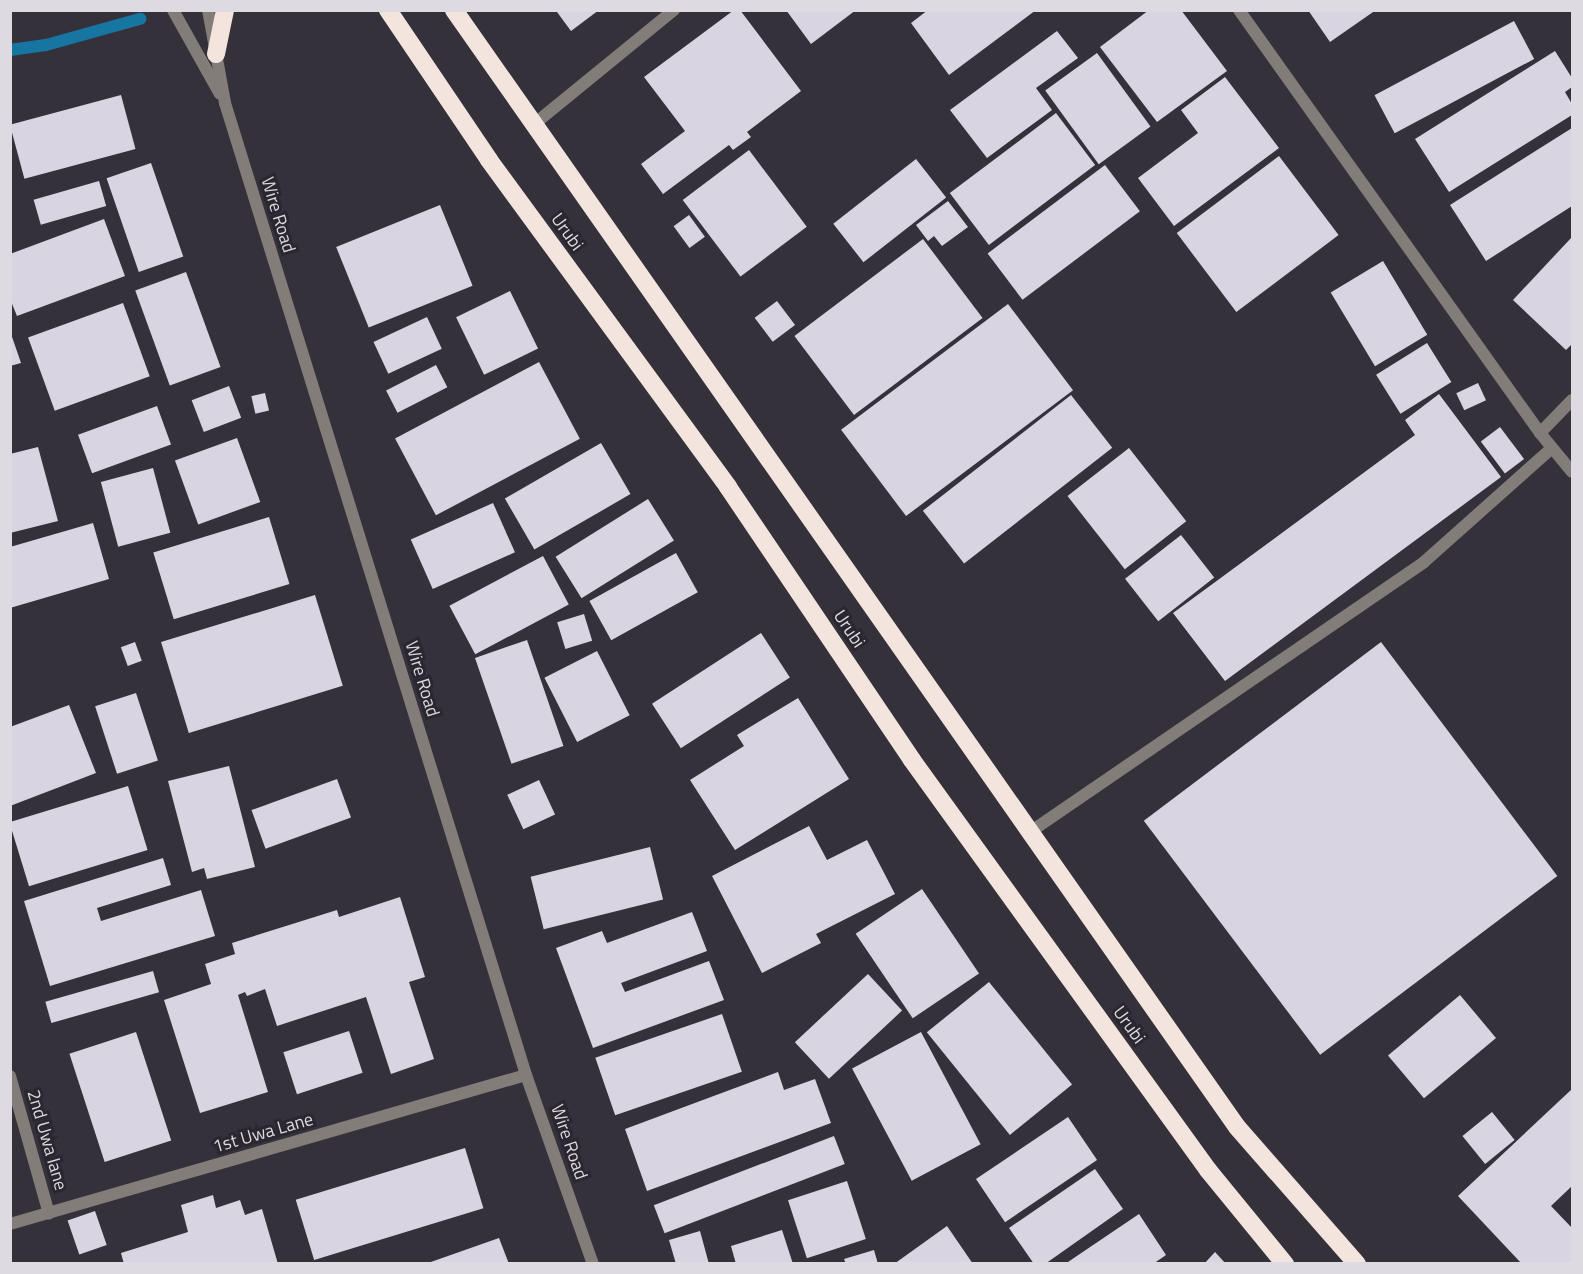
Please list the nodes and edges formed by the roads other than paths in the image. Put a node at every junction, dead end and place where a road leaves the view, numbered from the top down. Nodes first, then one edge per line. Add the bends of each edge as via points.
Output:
1 (173, 10) edge
2 (208, 10) edge
3 (225, 10) edge
4 (388, 10) edge
5 (454, 10) edge
6 (674, 10) edge
7 (1239, 10) edge
8 (216, 54) junction
9 (225, 103) junction
10 (534, 124) junction
11 (1572, 400) edge
12 (1540, 433) junction
13 (1552, 448) junction
14 (1572, 472) edge
15 (1030, 832) junction
16 (526, 1075) junction
17 (10, 1076) edge
18 (49, 1214) junction
19 (10, 1224) edge
20 (593, 1263) edge
21 (1285, 1263) edge
22 (1357, 1263) edge

1 - 9 street, Wire Road
2 - 8 street, Wire Road
3 - 8 highway
4 - 21 highway, Urubi via 489,160 728,487 919,770 1208,1170
5 - 10 highway, Urubi
6 - 10 street
7 - 12 street
8 - 9 street, Wire Road
9 - 16 street, Wire Road
10 - 15 highway, Urubi
11 - 12 street
12 - 13 street
13 - 14 street
13 - 15 street via 1424,562
15 - 22 highway, Urubi via 1237,1127
16 - 18 street, 1st Uwa Lane
16 - 20 street, Wire Road
17 - 18 street, 2nd Uwa lane
18 - 19 street, 1st Uwa Lane

